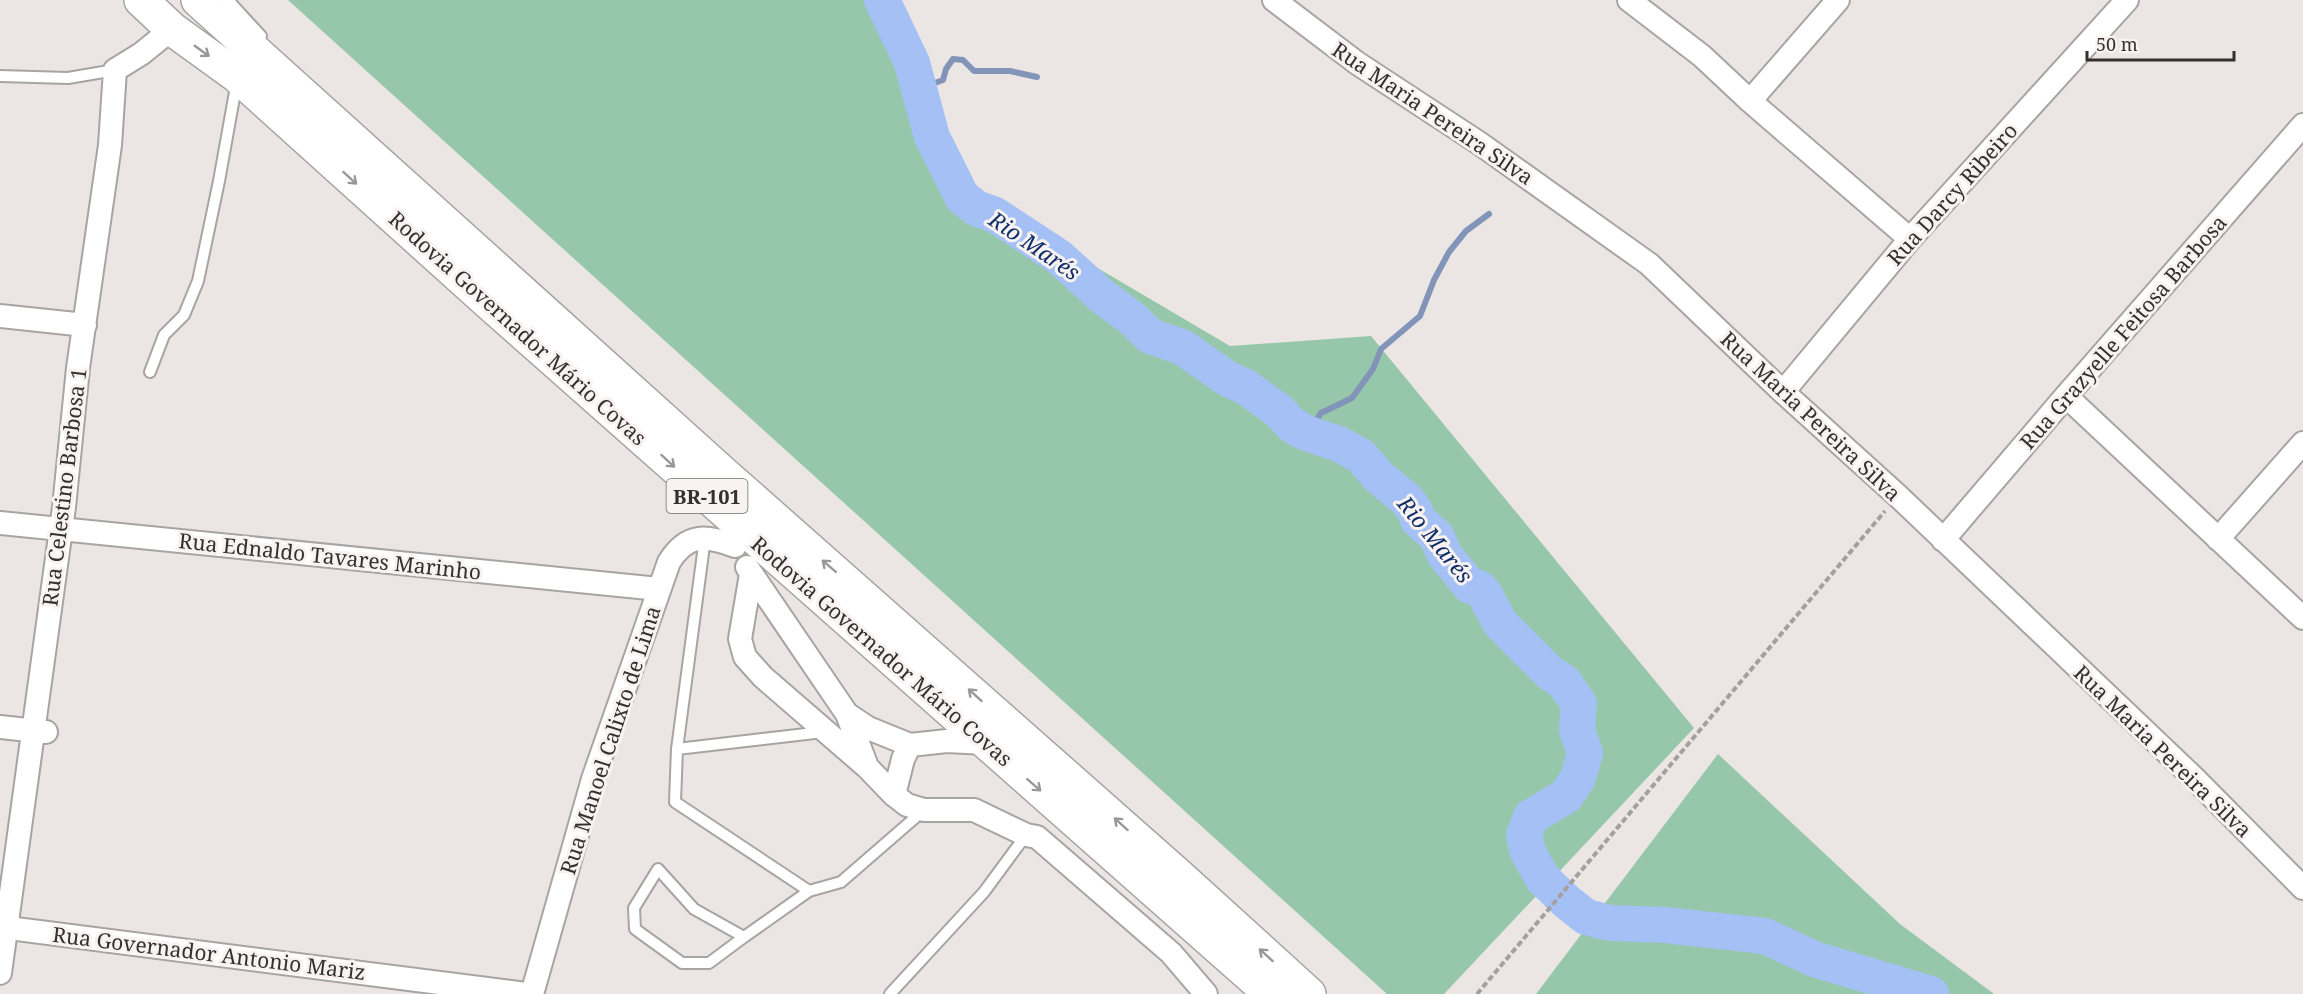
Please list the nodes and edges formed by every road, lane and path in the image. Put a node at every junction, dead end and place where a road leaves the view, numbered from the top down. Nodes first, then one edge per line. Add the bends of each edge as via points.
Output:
1 (141, 0) edge
2 (198, 0) edge
3 (228, 0) edge
4 (1274, 0) edge
5 (1629, 0) edge
6 (1838, 0) edge
7 (2127, 0) edge
8 (172, 29) junction
9 (265, 41) dead end
10 (289, 67) dead end
11 (115, 70) junction
12 (0, 76) edge
13 (237, 76) junction
14 (1750, 100) junction
15 (2303, 125) edge
16 (351, 137) junction
17 (1910, 239) junction
18 (0, 316) edge
19 (85, 325) junction
20 (150, 372) dead end
21 (1784, 392) junction
22 (2066, 396) junction
23 (2303, 443) edge
24 (701, 491) junction
25 (1898, 496) junction
26 (0, 523) edge
27 (61, 530) junction
28 (705, 538) junction
29 (2218, 539) junction
30 (1943, 540) junction
31 (735, 546) junction
32 (751, 574) junction
33 (659, 589) junction
34 (2303, 618) edge
35 (847, 714) junction
36 (0, 727) edge
37 (40, 731) junction
38 (825, 732) junction
39 (986, 743) junction
40 (910, 745) junction
41 (677, 749) junction
42 (868, 768) junction
43 (894, 795) junction
44 (924, 810) junction
45 (1026, 835) junction
46 (2303, 888) edge
47 (809, 891) junction
48 (3, 927) edge
49 (744, 937) junction
50 (0, 973) edge
51 (526, 994) edge
52 (532, 994) edge
53 (890, 994) edge
54 (1193, 994) edge
55 (1206, 994) edge
56 (1270, 994) edge
57 (1309, 994) edge
58 (1477, 994) edge

1 - 8 highway, Rodovia Governador Mário Covas / BR-101
2 - 16 highway, Rodovia Governador Mário Covas / BR-101
3 - 9 lane
4 - 21 street, Rua Maria Pereira Silva via 1357,63 1488,149 1649,264
5 - 14 street via 1702,56
6 - 14 street
7 - 17 street, Rua Darcy Ribeiro
8 - 11 street
8 -> 13 highway, Rodovia Governador Mário Covas / BR-101
10 - 16 lane
11 - 12 lane via 68,78
11 - 19 street, Rua Celestino Barbosa 1 via 110,146
13 - 20 lane via 198,280 184,315 164,334
13 -> 24 highway, Rodovia Governador Mário Covas / BR-101
14 - 17 street
15 - 22 street, Rua Grazyelle Feitosa Barbosa
57 -> 16 highway, Rodovia Governador Mário Covas / BR-101
17 - 21 street, Rua Darcy Ribeiro
18 - 19 street
19 - 27 street, Rua Celestino Barbosa 1
21 - 25 street, Rua Maria Pereira Silva
22 - 29 street
22 - 30 street, Rua Grazyelle Feitosa Barbosa
23 - 29 street
24 - 31 street
24 - 39 highway, Rodovia Governador Mário Covas / BR-101
25 - 30 street, Rua Maria Pereira Silva
25 - 58 path
26 - 27 street, Rua Ednaldo Tavares Marinho
27 - 33 street, Rua Ednaldo Tavares Marinho
27 - 37 street, Rua Celestino Barbosa 1
28 - 31 street
28 - 33 street, Rua Manoel Calixto de Lima via 675,551
28 - 41 lane
29 - 34 street
30 - 46 street, Rua Maria Pereira Silva via 2194,778
31 - 32 street
32 - 35 street
32 - 38 street via 740,639 745,657
33 - 52 street, Rua Manoel Calixto de Lima via 593,779
35 - 40 street via 868,728
35 - 42 street
36 - 37 street
37 - 48 street, Rua Celestino Barbosa 1
38 - 41 lane
38 - 42 street
39 - 40 street via 946,741
39 -> 56 highway, Rodovia Governador Mário Covas / BR-101
40 - 43 street
41 - 47 lane via 675,802
42 - 43 street
43 - 44 street via 907,805
44 - 45 street via 975,810
44 - 47 lane via 841,882
45 - 53 lane via 984,892
45 - 54 street via 1031,845 1137,938
45 - 55 street via 1037,837 1171,953
47 - 49 lane
48 - 50 street, Rua Celestino Barbosa 1
48 - 51 street, Rua Governador Antonio Mariz
49 - 49 lane via 694,909 658,869 634,908 635,929 682,963 709,963

